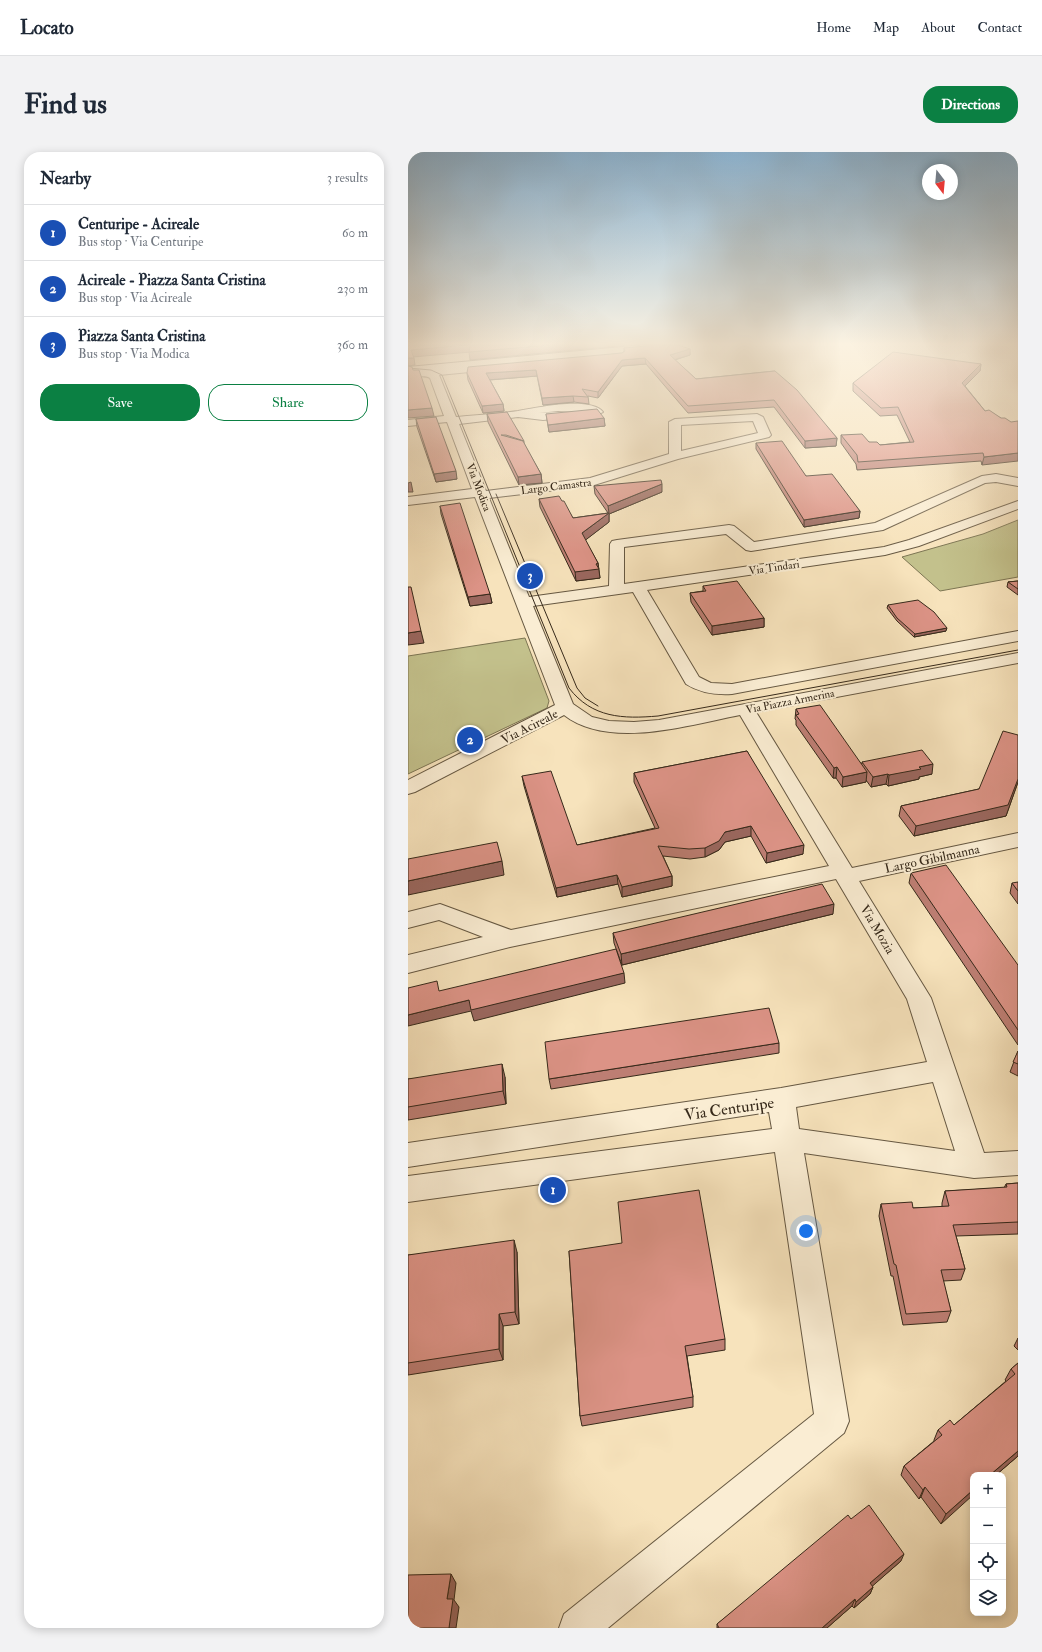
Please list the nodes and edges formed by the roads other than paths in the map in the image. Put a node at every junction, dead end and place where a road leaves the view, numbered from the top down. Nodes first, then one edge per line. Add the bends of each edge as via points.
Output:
1 (449, 414) edge
2 (518, 414) joint
3 (577, 414) edge
4 (452, 420) junction
5 (408, 423) edge
6 (675, 456) junction
7 (1018, 482) edge
8 (482, 493) junction
9 (408, 501) edge
10 (1018, 505) edge
11 (878, 527) junction
12 (914, 543) junction
13 (638, 587) junction
14 (617, 590) junction
15 (523, 603) junction
16 (1018, 636) edge
17 (1018, 658) edge
18 (565, 707) junction
19 (745, 709) junction
20 (408, 788) edge
21 (1018, 840) edge
22 (845, 873) junction
23 (408, 920) edge
24 (510, 939) junction
25 (408, 964) edge
26 (943, 1070) junction
27 (781, 1099) junction
28 (787, 1139) junction
29 (408, 1155) edge
30 (1018, 1163) edge
31 (974, 1166) junction
32 (408, 1189) edge
33 (578, 1628) edge

1 - 4 street, Via Modica
2 - 3 street via 543,417
2 - 4 street
4 - 5 street
4 - 8 street, Via Modica
6 - 6 street, Largo Camastra via 675,422 756,417 765,435
6 - 8 street, Largo Camastra via 592,482
7 - 11 street via 996,478 982,480
8 - 9 street, Largo Camastra
8 - 15 street, Via Modica
10 - 12 street, Via Tindari
11 - 12 street
11 - 14 street via 751,547 729,529 617,544
12 - 13 street, Via Tindari via 885,552
13 - 14 street, Via Tindari
13 - 16 street, Via Piazza Armerina via 692,680 700,686 714,690 732,689
14 - 15 street, Via Tindari
15 - 18 street, Via Modica
17 - 19 street, Via Piazza Armerina
18 - 19 street, Via Piazza Armerina via 584,720 601,726 636,728
18 - 20 street, Via Acireale
19 - 22 street, Via Mozia
21 - 22 street, Largo Gibilmanna
22 - 24 street, Largo Gibilmanna
22 - 26 street, Via Mozia via 919,998
23 - 24 street via 440,912
24 - 25 street, Largo Gibilmanna
26 - 27 street
26 - 31 street, Via Mozia
27 - 28 street, Via Centuripe
27 - 29 street, Via Centuripe
28 - 31 street
28 - 32 street
28 - 33 street, Via Centuripe via 832,1421
30 - 31 street

